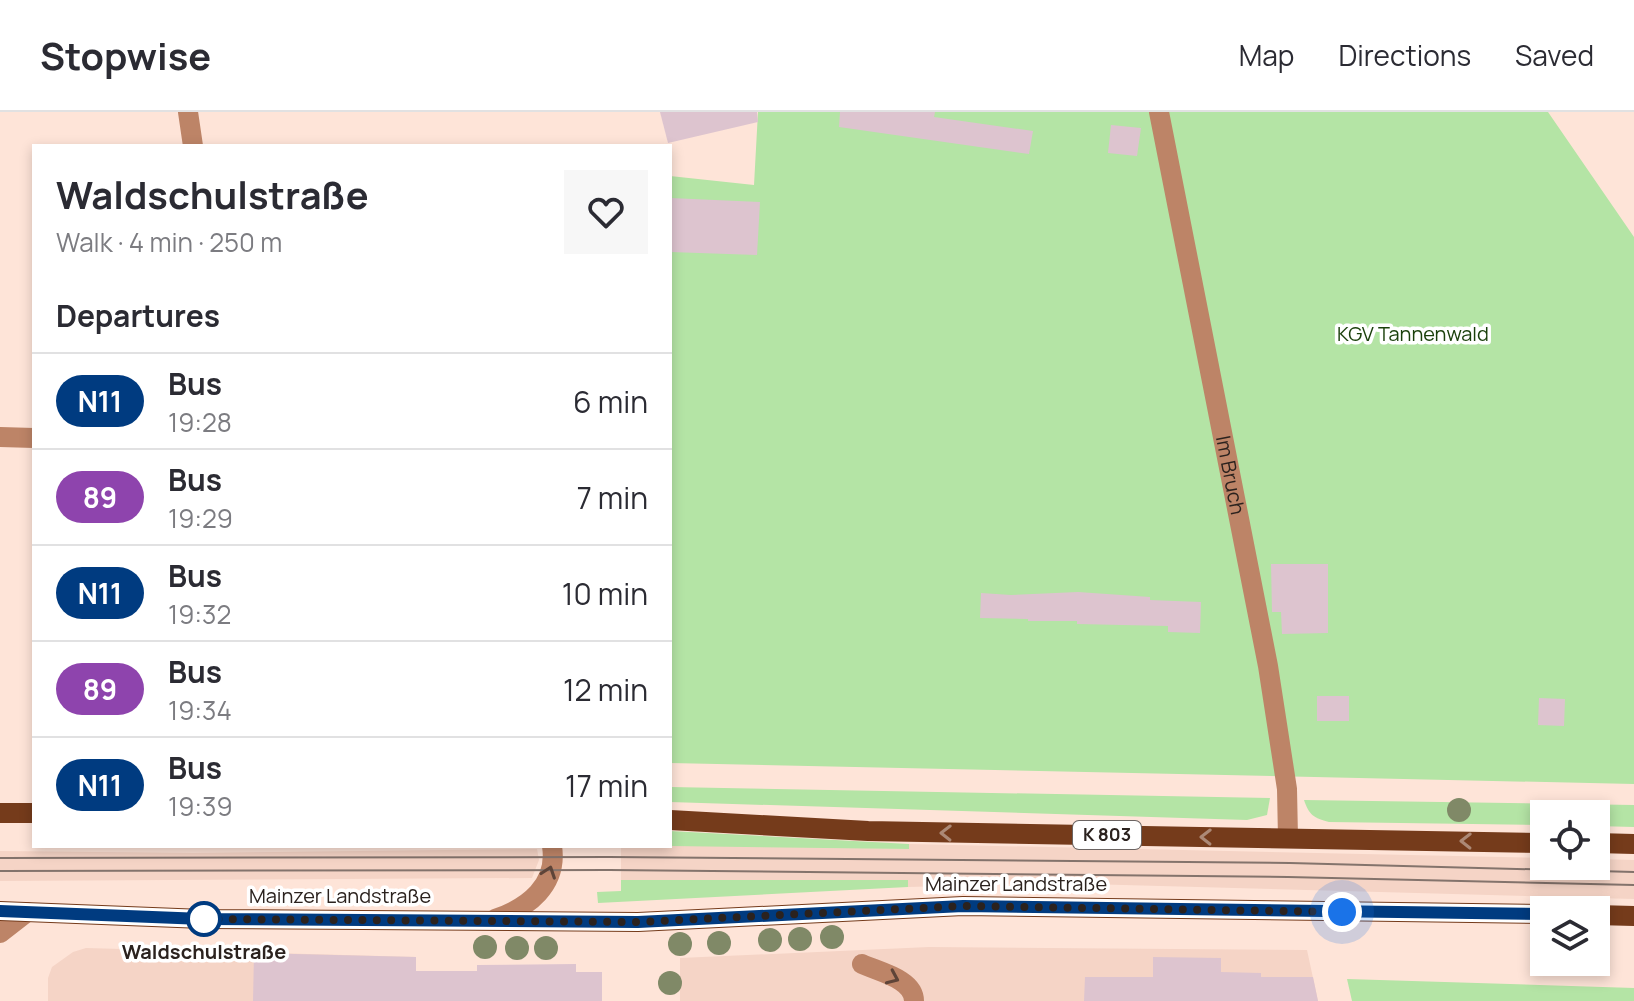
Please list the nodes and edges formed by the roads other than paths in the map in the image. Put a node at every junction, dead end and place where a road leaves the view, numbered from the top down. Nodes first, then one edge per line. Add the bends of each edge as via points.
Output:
1 (188, 112) edge
2 (1159, 112) edge
3 (193, 144) edge
4 (0, 437) edge
5 (32, 438) edge
6 (0, 813) edge
7 (32, 813) edge
8 (672, 820) edge
9 (1288, 838) junction
10 (1530, 843) edge
11 (1610, 843) edge
12 (1634, 844) edge
13 (552, 848) edge
14 (0, 911) edge
15 (27, 912) junction
16 (1530, 914) edge
17 (1610, 915) edge
18 (1634, 916) edge
19 (487, 921) junction
20 (0, 933) edge
21 (862, 964) dead end
22 (914, 1001) edge

1 - 3 street
2 - 9 street, Im Bruch via 1268,666 1287,789
4 - 5 street
6 - 7 main road
9 -> 8 main road, K 803 via 868,831
10 -> 9 main road, K 803
11 - 12 main road
19 -> 13 street, Mainzer Landstraße via 517,912 544,887 552,871
14 - 15 main road, Mainzer Landstraße
15 - 19 main road, Mainzer Landstraße
15 - 20 street
16 - 19 main road, Mainzer Landstraße via 963,906 638,922
17 - 18 main road
21 -> 22 street via 907,984

